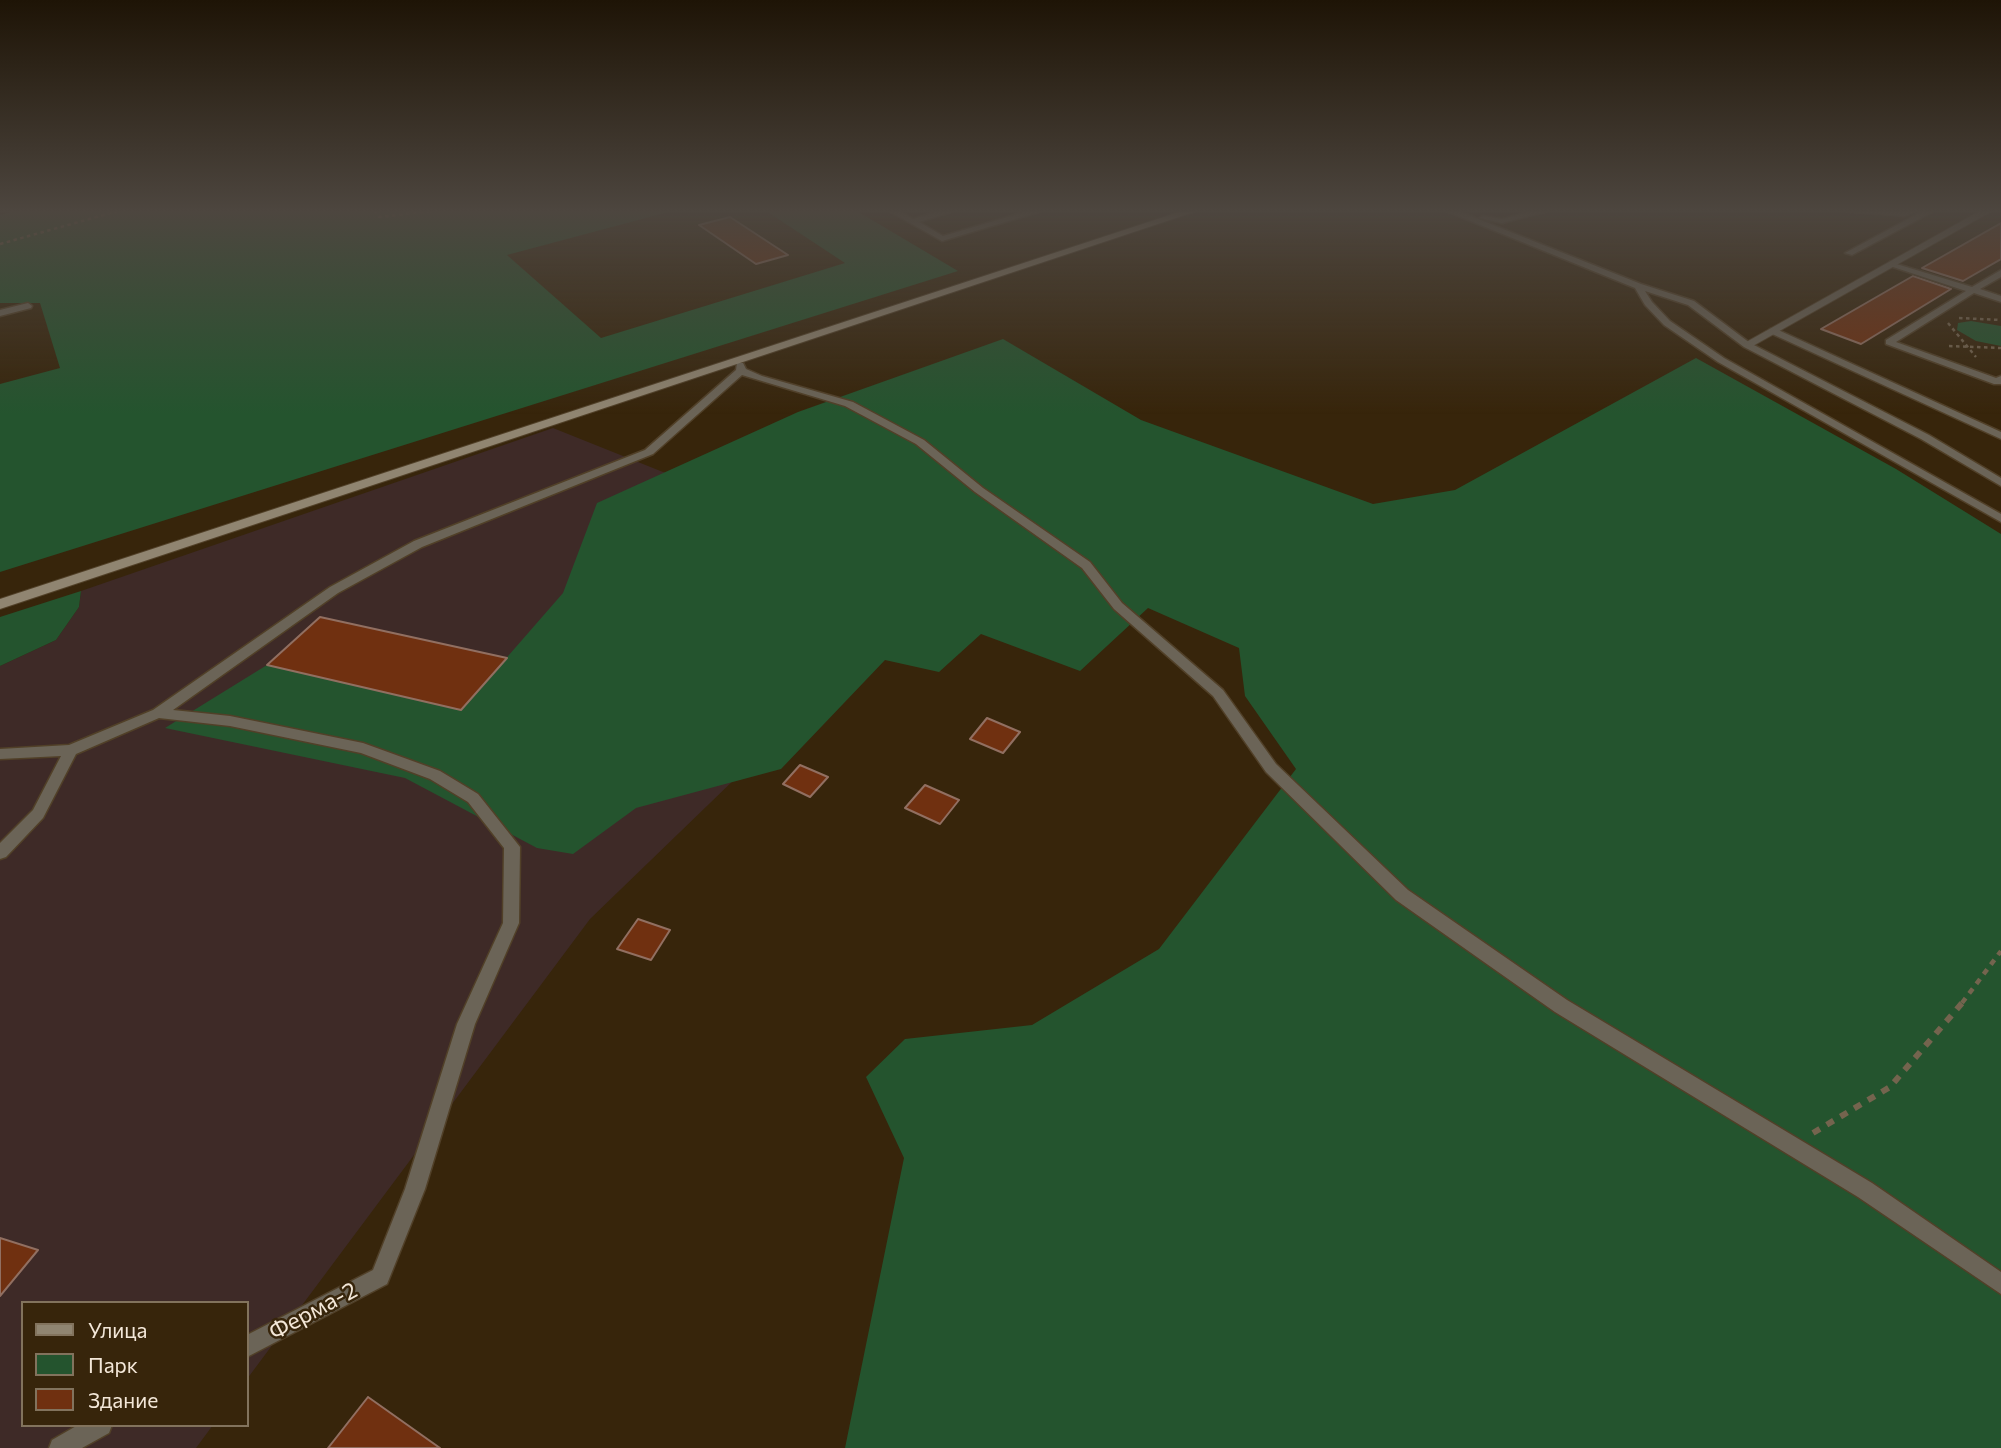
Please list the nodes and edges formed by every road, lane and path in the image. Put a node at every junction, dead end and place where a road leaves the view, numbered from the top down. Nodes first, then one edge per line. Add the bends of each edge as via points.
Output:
1 (994, 279) edge
2 (1619, 279) edge
3 (1868, 279) edge
4 (1939, 279) edge
5 (1992, 279) edge
6 (1638, 286) junction
7 (1974, 290) junction
8 (2001, 299) edge
9 (28, 306) dead end
10 (1979, 312) dead end
11 (0, 313) edge
12 (1969, 319) junction
13 (2001, 320) edge
14 (1773, 331) junction
15 (1747, 345) junction
16 (740, 365) junction
17 (1999, 380) edge
18 (2001, 436) edge
19 (2001, 483) edge
20 (2001, 519) edge
21 (0, 604) edge
22 (158, 713) junction
23 (71, 750) junction
24 (0, 754) edge
25 (0, 853) edge
26 (2001, 951) edge
27 (1792, 1146) junction
28 (2001, 1284) edge
29 (248, 1345) edge
30 (98, 1427) edge
31 (61, 1448) edge

1 - 16 street
2 - 6 lane
3 - 14 street
4 - 7 lane
5 - 7 lane
6 - 15 lane via 1692,303
6 - 20 lane via 1667,323 1721,360
7 - 8 lane
7 - 17 lane via 1889,342
9 - 11 lane
10 - 12 path
12 - 13 path
12 - 17 path via 1942,317
14 - 15 street
14 - 18 lane
15 - 19 lane via 1925,437
16 - 21 street
16 - 22 lane via 649,452 418,544 334,590
16 - 27 lane via 849,404 920,442 979,490 1035,527 1086,565 1118,606 1218,693 1271,768 1402,895 1562,1006
22 - 23 lane
22 - 29 lane, Ферма-2 via 230,721 363,748 435,775 473,798 512,847 511,923 466,1024 415,1189 380,1277
23 - 24 lane
23 - 25 lane via 38,814
26 - 27 path via 1891,1087
27 - 28 lane via 1865,1189
30 - 31 lane

